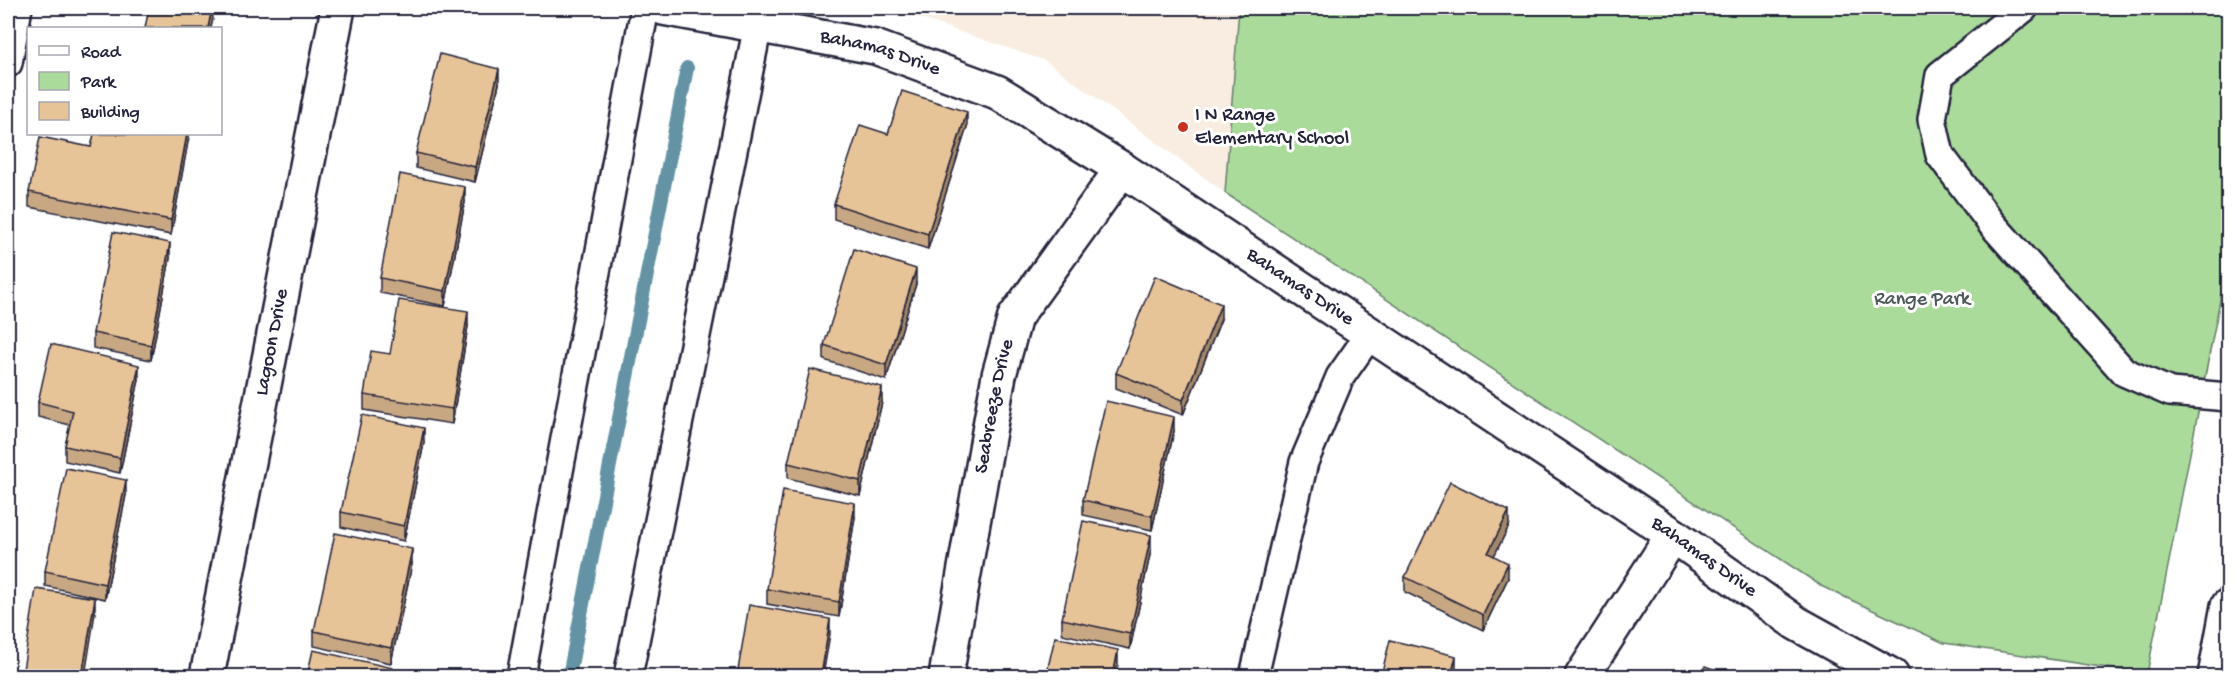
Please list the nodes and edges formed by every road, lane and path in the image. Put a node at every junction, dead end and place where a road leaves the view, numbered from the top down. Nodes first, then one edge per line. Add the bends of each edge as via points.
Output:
1 (18, 8) edge
2 (338, 8) edge
3 (645, 8) edge
4 (663, 8) edge
5 (2024, 8) edge
6 (758, 25) junction
7 (8, 63) edge
8 (1122, 169) junction
9 (1370, 334) junction
10 (2229, 397) edge
11 (1673, 535) junction
12 (2229, 606) edge
13 (207, 676) edge
14 (521, 676) edge
15 (628, 676) edge
16 (946, 676) edge
17 (1254, 676) edge
18 (1582, 676) edge
19 (1892, 676) edge
20 (2215, 676) edge

1 - 7 lane
2 - 13 street, Lagoon Drive
3 - 14 lane
4 - 6 street, Bahamas Drive
5 - 10 lane via 1940,75 1932,119 1940,154 1991,223 2124,372 2170,392
6 - 8 street, Bahamas Drive via 874,47 997,92
6 - 15 lane
8 - 9 street, Bahamas Drive
8 - 16 street, Seabreeze Drive via 1016,317 999,375
9 - 11 street, Bahamas Drive
9 - 17 lane via 1340,377 1304,462
11 - 18 street
11 - 19 street, Bahamas Drive via 1796,623
12 - 20 street

